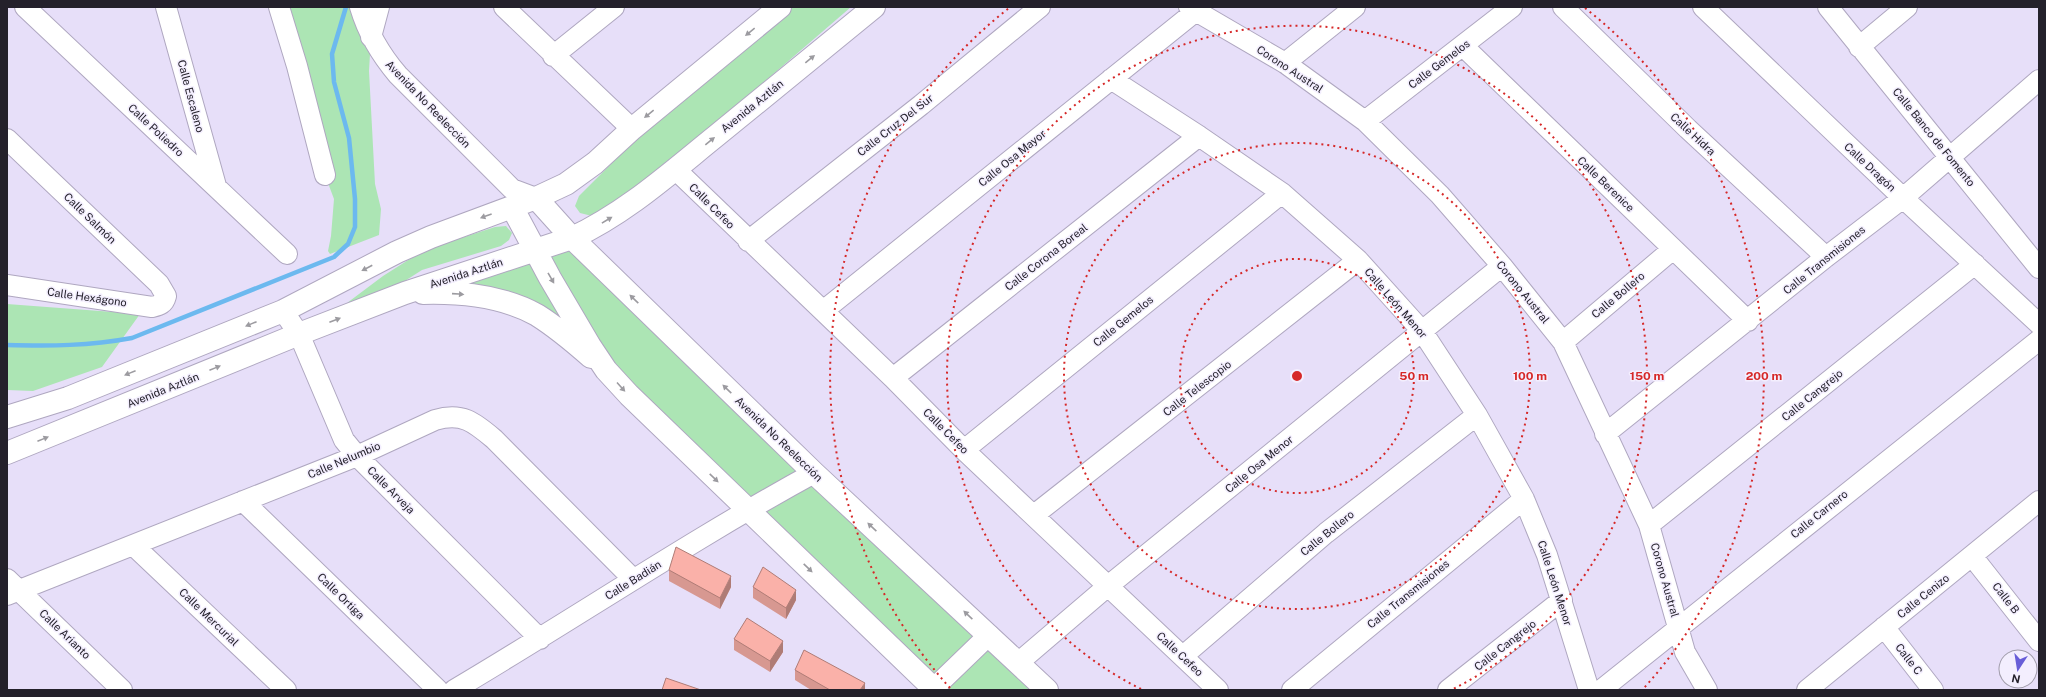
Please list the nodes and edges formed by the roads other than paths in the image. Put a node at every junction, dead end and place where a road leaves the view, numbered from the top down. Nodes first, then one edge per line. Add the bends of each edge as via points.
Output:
1 (25, 7) edge
2 (166, 7) edge
3 (279, 7) edge
4 (360, 7) edge
5 (379, 7) edge
6 (504, 7) edge
7 (614, 7) edge
8 (780, 7) edge
9 (874, 7) edge
10 (1040, 7) edge
11 (1355, 7) edge
12 (1512, 7) edge
13 (1563, 7) edge
14 (1703, 7) edge
15 (1828, 7) edge
16 (1907, 7) edge
17 (1196, 8) edge
18 (371, 37) junction
19 (1463, 46) junction
20 (1859, 46) junction
21 (554, 56) junction
22 (1285, 63) junction
23 (1111, 79) junction
24 (2039, 80) edge
25 (1365, 121) junction
26 (632, 129) junction
27 (1199, 136) junction
28 (7, 139) edge
29 (1951, 157) junction
30 (675, 169) junction
31 (325, 175) dead end
32 (216, 186) junction
33 (1282, 193) junction
34 (512, 198) junction
35 (536, 198) junction
36 (1903, 198) junction
37 (572, 238) junction
38 (748, 241) junction
39 (1673, 249) junction
40 (535, 250) junction
41 (287, 254) dead end
42 (1826, 257) junction
43 (2036, 259) edge
44 (1358, 260) junction
45 (1975, 264) junction
46 (1502, 266) junction
47 (7, 286) edge
48 (405, 293) junction
49 (165, 301) joint
50 (283, 311) junction
51 (823, 311) junction
52 (1748, 321) junction
53 (2039, 324) edge
54 (1422, 331) junction
55 (299, 334) junction
56 (2039, 340) edge
57 (1563, 342) junction
58 (606, 370) junction
59 (893, 378) junction
60 (1477, 415) junction
61 (7, 417) edge
62 (1606, 434) junction
63 (964, 450) junction
64 (7, 453) edge
65 (357, 456) junction
66 (814, 473) junction
67 (1524, 499) junction
68 (243, 501) junction
69 (2039, 501) edge
70 (747, 509) junction
71 (1034, 515) junction
72 (1649, 525) junction
73 (133, 544) junction
74 (1972, 556) junction
75 (633, 579) junction
76 (1108, 586) junction
77 (11, 588) edge
78 (1562, 600) junction
79 (1678, 626) junction
80 (1884, 627) junction
81 (989, 635) junction
82 (540, 639) junction
83 (2039, 641) edge
84 (1182, 656) junction
85 (1018, 663) junction
86 (122, 690) edge
87 (286, 690) edge
88 (438, 690) edge
89 (454, 690) edge
90 (934, 690) edge
91 (1047, 690) edge
92 (1218, 690) edge
93 (1292, 690) edge
94 (1448, 690) edge
95 (1589, 690) edge
96 (1600, 690) edge
97 (1707, 690) edge
98 (1807, 690) edge
99 (1934, 690) edge

1 - 32 street, Calle Poliedro
2 - 32 street, Calle Escaleno
3 - 31 street
4 - 18 street, Avenida No Reelección
5 - 18 street
6 - 21 street
7 - 21 street
8 -> 26 main road
30 -> 9 main road, Avenida Aztlán
10 - 38 street, Calle Cruz Del Sur via 921,105
11 - 22 street
12 - 19 street, Calle Gemelos
13 - 42 street, Calle Hidra via 1688,129
14 - 36 street, Calle Dragón
15 - 20 street, Calle Banco de Fomento
16 - 20 street
17 - 22 street, Corono Austral
17 - 23 street, Calle Osa Mayor
18 - 34 street, Avenida No Reelección via 382,57
19 - 25 street, Calle Gemelos
19 - 39 street, Calle Berenice
20 - 29 street, Calle Banco de Fomento
21 - 26 street
22 - 25 street, Corono Austral
23 - 27 street, Calle León Menor
23 - 51 street, Calle Osa Mayor
24 - 29 street, Calle Transmisiones
25 - 46 street, Corono Austral via 1440,195
26 - 35 main road via 578,176
27 - 33 street, Calle León Menor
27 - 59 street, Calle Corona Boreal
28 - 49 street, Calle Salmón via 159,284 166,296
29 - 36 street, Calle Transmisiones
29 - 43 street, Calle Banco de Fomento
37 -> 30 main road, Avenida Aztlán via 618,214
30 - 38 street, Calle Cefeo
32 - 41 street, Calle Poliedro
33 - 44 street, Calle León Menor
33 - 63 street, Calle Gemelos
34 - 35 main road
34 - 40 main road, Avenida No Reelección
34 -> 50 main road via 397,252
35 - 37 main road, Avenida No Reelección
36 - 42 street, Calle Transmisiones
36 - 45 street, Calle Dragón
37 - 40 main road, Avenida Aztlán
66 -> 37 main road, Avenida No Reelección
38 - 51 street, Calle Cefeo
39 - 52 street, Calle Berenice
39 - 57 street, Calle Bollero
40 - 48 main road, Avenida Aztlán
40 -> 58 main road, Avenida No Reelección
42 - 52 street, Calle Transmisiones
44 - 54 street, Calle León Menor
44 - 71 street, Calle Telescopio
45 - 53 street, Calle Dragón
45 - 72 street, Calle Cangrejo
46 - 54 street, Calle Osa Menor
46 - 57 street, Corono Austral
47 - 49 street, Calle Hexágono via 152,307
55 -> 48 main road, Avenida Aztlán
48 -> 58 main road via 475,295 536,315
50 - 55 street, Calle Arveja
50 -> 61 main road via 68,398
51 - 59 street, Calle Cefeo
52 - 62 street, Calle Transmisiones
54 - 60 street, Calle León Menor
54 - 76 street, Calle Osa Menor
64 -> 55 main road, Avenida Aztlán
55 - 65 street, Calle Arveja via 334,419 344,440
56 - 79 street, Calle Carnero
57 - 62 street, Corono Austral
58 -> 70 main road, Avenida No Reelección
59 - 63 street, Calle Cefeo
60 - 67 street, Calle León Menor
60 - 84 street, Calle Bollero via 1326,533
62 - 72 street, Corono Austral
63 - 71 street, Calle Cefeo
65 - 68 street, Calle Nelumbio
65 - 75 street, Calle Nelumbio via 449,416 472,422 494,439
65 - 82 street, Calle Arveja
66 - 70 street, Calle Badián
81 -> 66 main road, Avenida No Reelección
67 - 78 street, Calle León Menor
67 - 93 street, Calle Transmisiones
68 - 73 street, Calle Nelumbio
68 - 88 street, Calle Ortiga
69 - 74 street, Calle Cenizo
70 - 75 street, Calle Badián
70 -> 90 main road, Avenida No Reelección
71 - 76 street, Calle Cefeo
72 - 79 street, Corono Austral
73 - 77 street, Calle Nelumbio
73 - 87 street, Calle Mercurial
74 - 80 street, Calle Cenizo
74 - 83 street, Calle B
75 - 82 street, Calle Badián
76 - 84 street, Calle Cefeo
76 - 85 street, Calle Osa Menor
77 - 86 street, Calle Arianto
78 - 94 street, Calle Cangrejo
78 - 95 street, Calle León Menor
79 - 96 street, Calle Carnero
79 - 97 street, Corono Austral via 1685,652
80 - 98 street, Calle Cenizo
80 - 99 street, Calle C
81 - 85 main road, Avenida No Reelección
81 - 90 street
82 - 89 street, Calle Badián
84 - 92 street, Calle Cefeo
85 - 91 main road, Avenida No Reelección

